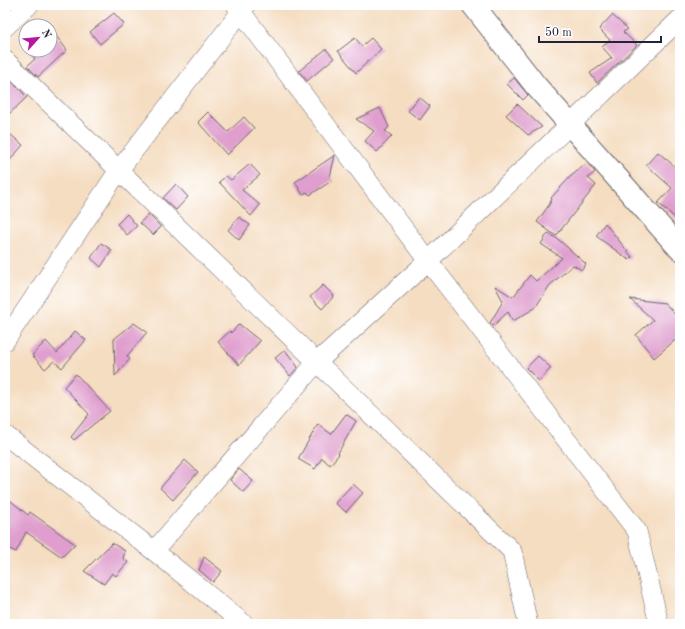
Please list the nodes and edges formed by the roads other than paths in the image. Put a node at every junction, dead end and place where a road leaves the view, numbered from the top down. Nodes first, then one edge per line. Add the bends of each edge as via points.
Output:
1 (29, 5) edge
2 (473, 5) edge
3 (241, 7) edge
4 (680, 20) edge
5 (5, 27) edge
6 (5, 60) edge
7 (570, 125) junction
8 (119, 170) junction
9 (680, 249) edge
10 (428, 261) junction
11 (5, 340) edge
12 (317, 362) junction
13 (5, 435) edge
14 (154, 551) junction
15 (244, 624) edge
16 (528, 624) edge
17 (659, 624) edge

1 - 5 street
2 - 7 main road
3 - 8 street
3 - 10 street
4 - 7 street
6 - 8 street
7 - 9 main road
7 - 10 street
8 - 11 street
8 - 12 street
10 - 12 street
10 - 17 street via 637,531
12 - 14 street
12 - 16 street via 512,551
13 - 14 street
14 - 15 street

